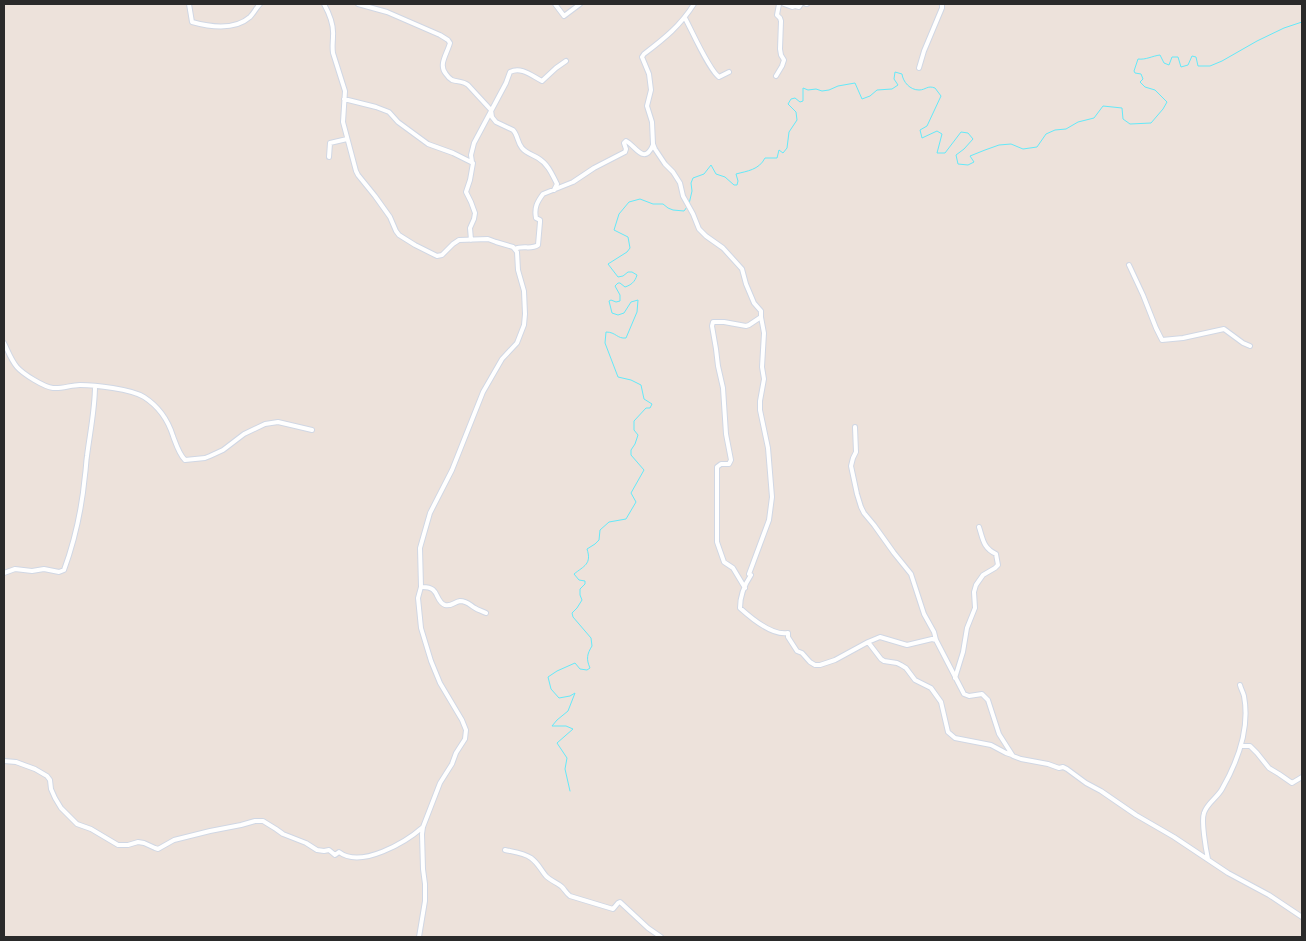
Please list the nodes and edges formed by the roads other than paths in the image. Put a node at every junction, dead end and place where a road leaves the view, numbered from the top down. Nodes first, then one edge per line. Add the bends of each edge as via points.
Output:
1 (189, 4) edge
2 (260, 4) edge
3 (324, 4) edge
4 (358, 4) edge
5 (555, 4) edge
6 (580, 4) edge
7 (694, 4) edge
8 (779, 4) edge
9 (784, 4) edge
10 (801, 4) edge
11 (942, 4) edge
12 (685, 18) junction
13 (566, 61) dead end
14 (919, 68) dead end
15 (729, 72) dead end
16 (776, 76) dead end
17 (344, 99) junction
18 (491, 110) junction
19 (347, 139) junction
20 (653, 144) junction
21 (329, 157) dead end
22 (472, 162) junction
23 (556, 184) junction
24 (563, 186) junction
25 (554, 190) junction
26 (471, 240) junction
27 (515, 249) junction
28 (1129, 265) dead end
29 (760, 317) junction
30 (4, 344) edge
31 (1250, 346) dead end
32 (94, 386) junction
33 (855, 427) dead end
34 (312, 430) dead end
35 (979, 527) dead end
36 (4, 573) edge
37 (421, 587) junction
38 (745, 588) junction
39 (486, 613) dead end
40 (936, 640) junction
41 (868, 642) junction
42 (955, 678) junction
43 (1240, 685) dead end
44 (1241, 746) junction
45 (1013, 756) junction
46 (4, 761) edge
47 (1302, 777) edge
48 (423, 827) junction
49 (505, 850) dead end
50 (1208, 859) junction
51 (1302, 917) edge
52 (418, 937) edge
53 (661, 937) edge

1 - 2 street via 192,22 222,27 248,18
3 - 17 street via 334,35 332,48
4 - 18 street via 387,12 448,40 450,43 442,70 451,80 465,82
5 - 6 street via 564,16
7 - 12 street
8 - 16 street via 780,49 784,60
9 - 10 street via 792,7
11 - 14 street
12 - 15 street via 716,75 719,77
12 - 20 street via 642,56 649,74 651,90 647,106
13 - 18 street via 542,81 522,70 510,72
17 - 19 street via 343,122
17 - 22 street via 389,112 428,144
18 - 22 street via 474,143
18 - 23 street via 496,122 516,132 522,148 550,170
19 - 21 street via 330,143
19 - 26 street via 358,175 390,217 399,235 439,256 459,240
20 - 24 street via 649,152 641,154 626,141 625,152
20 - 29 street via 680,183 699,229 742,269 754,303 761,311
22 - 26 street via 466,192 475,213 470,228
23 - 24 street
23 - 25 street
24 - 25 street
25 - 27 street via 543,194 535,210 536,218 540,220 538,246
26 - 27 street via 488,239
27 - 37 street via 524,291 524,325 516,345 502,359 483,392 452,470 430,513 420,548
28 - 31 street via 1162,340 1224,329
29 - 38 street via 764,332 764,380 760,410 768,448 771,508
29 - 38 street via 746,326 723,322 713,322 712,326 731,460 729,464 717,467 717,542 724,562 733,568
30 - 32 street via 16,367 52,388
32 - 34 street via 140,395 158,408 185,460 210,456 244,434 272,422
32 - 36 street via 85,475 75,533 64,570 16,569
33 - 40 street via 856,452 851,466 856,494 864,513 909,571
35 - 42 street via 988,550 996,554 998,565 983,575 976,585 975,608
37 - 39 street via 433,590 446,605 469,603
37 - 48 street via 418,598 421,628 431,661 466,730 463,744 440,783
38 - 41 street via 741,609 772,630 788,633 795,648 812,664 836,660
40 - 41 street via 909,645 882,637
40 - 42 street
41 - 45 street via 881,659 901,665 915,680 931,688 941,702 948,732 955,738 991,745
42 - 45 street via 965,695 980,693 986,697 999,734
43 - 44 street via 1245,705
44 - 47 street via 1250,746 1269,768 1292,783
44 - 50 street via 1222,790 1204,814
45 - 50 street via 1067,769
46 - 48 street via 35,769 47,776 61,808 76,824 122,846 138,842 158,849 174,840 263,821 320,851 364,857 385,852
48 - 52 street via 425,884
49 - 53 street via 531,858 570,896 613,909 621,903
50 - 51 street

